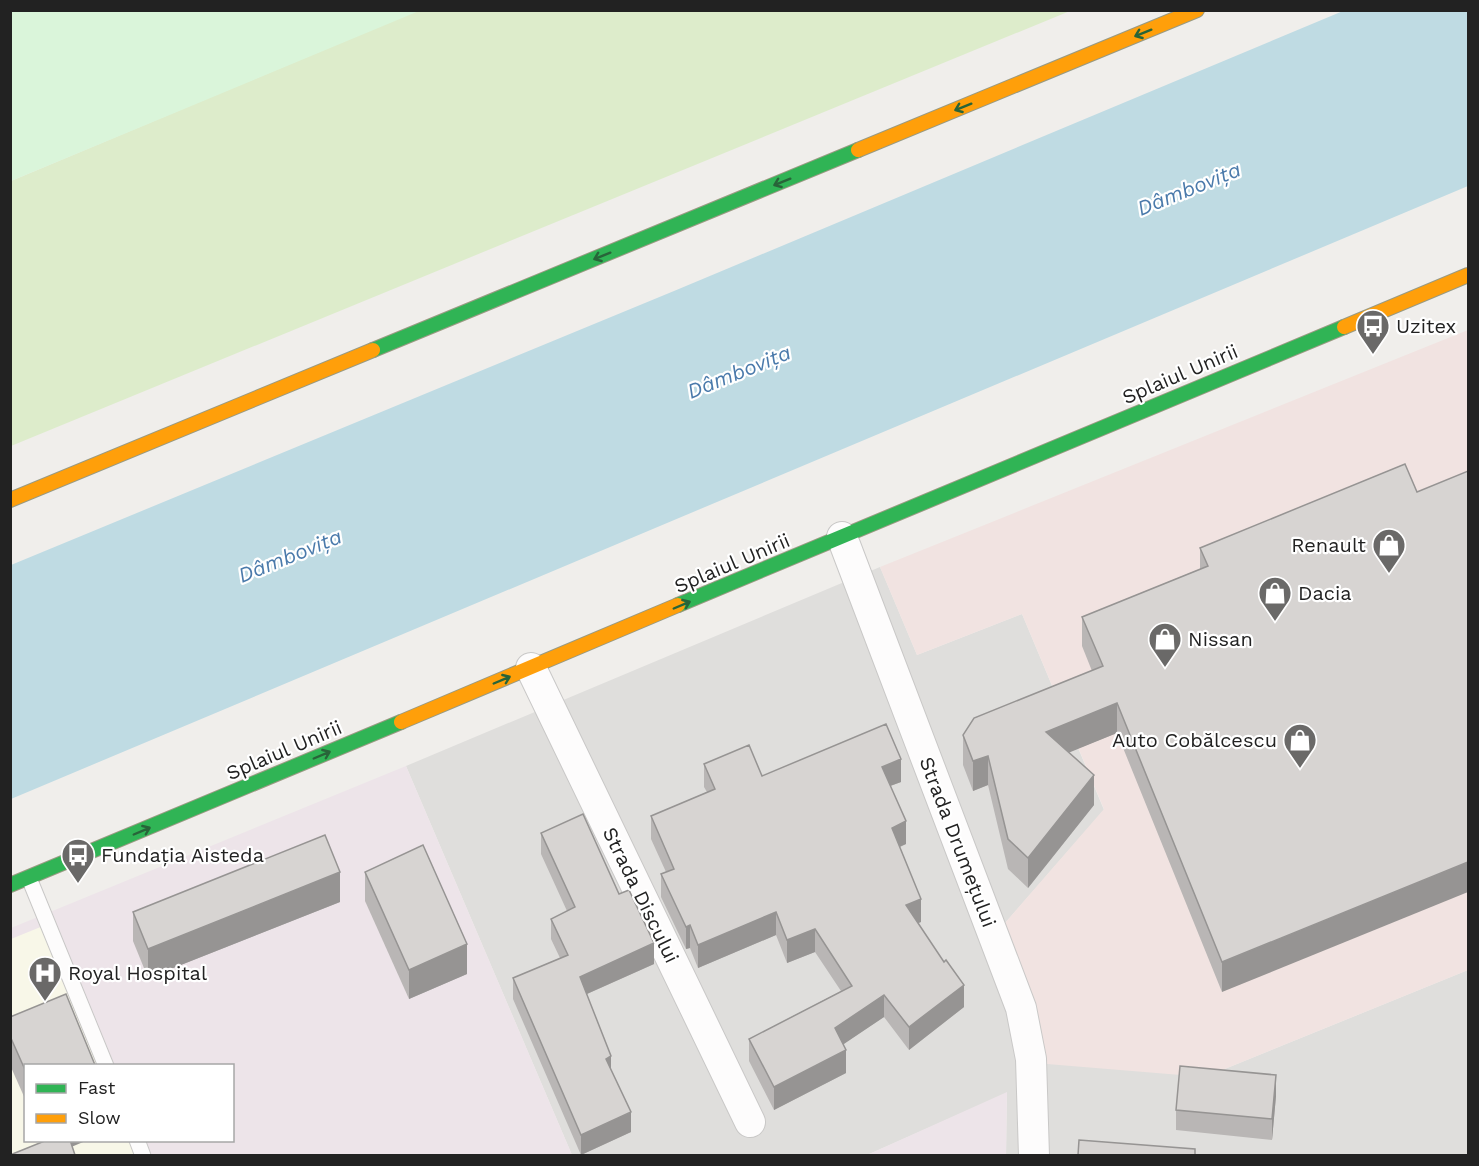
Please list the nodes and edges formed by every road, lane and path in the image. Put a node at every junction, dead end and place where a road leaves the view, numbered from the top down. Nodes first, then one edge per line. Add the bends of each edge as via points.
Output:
1 (1197, 10) edge
2 (1468, 275) edge
3 (10, 500) edge
4 (842, 537) junction
5 (531, 668) junction
6 (29, 878) junction
7 (10, 885) edge
8 (106, 1064) edge
9 (750, 1122) dead end
10 (1034, 1155) edge

1 -> 3 main road
2 - 4 main road, Splaiul Unirii
5 -> 4 main road, Splaiul Unirii
4 - 10 street, Strada Drumețului via 1021,1008 1032,1059
6 -> 5 main road, Splaiul Unirii
5 - 9 street, Strada Discului
6 - 7 main road, Splaiul Unirii
6 - 8 lane

